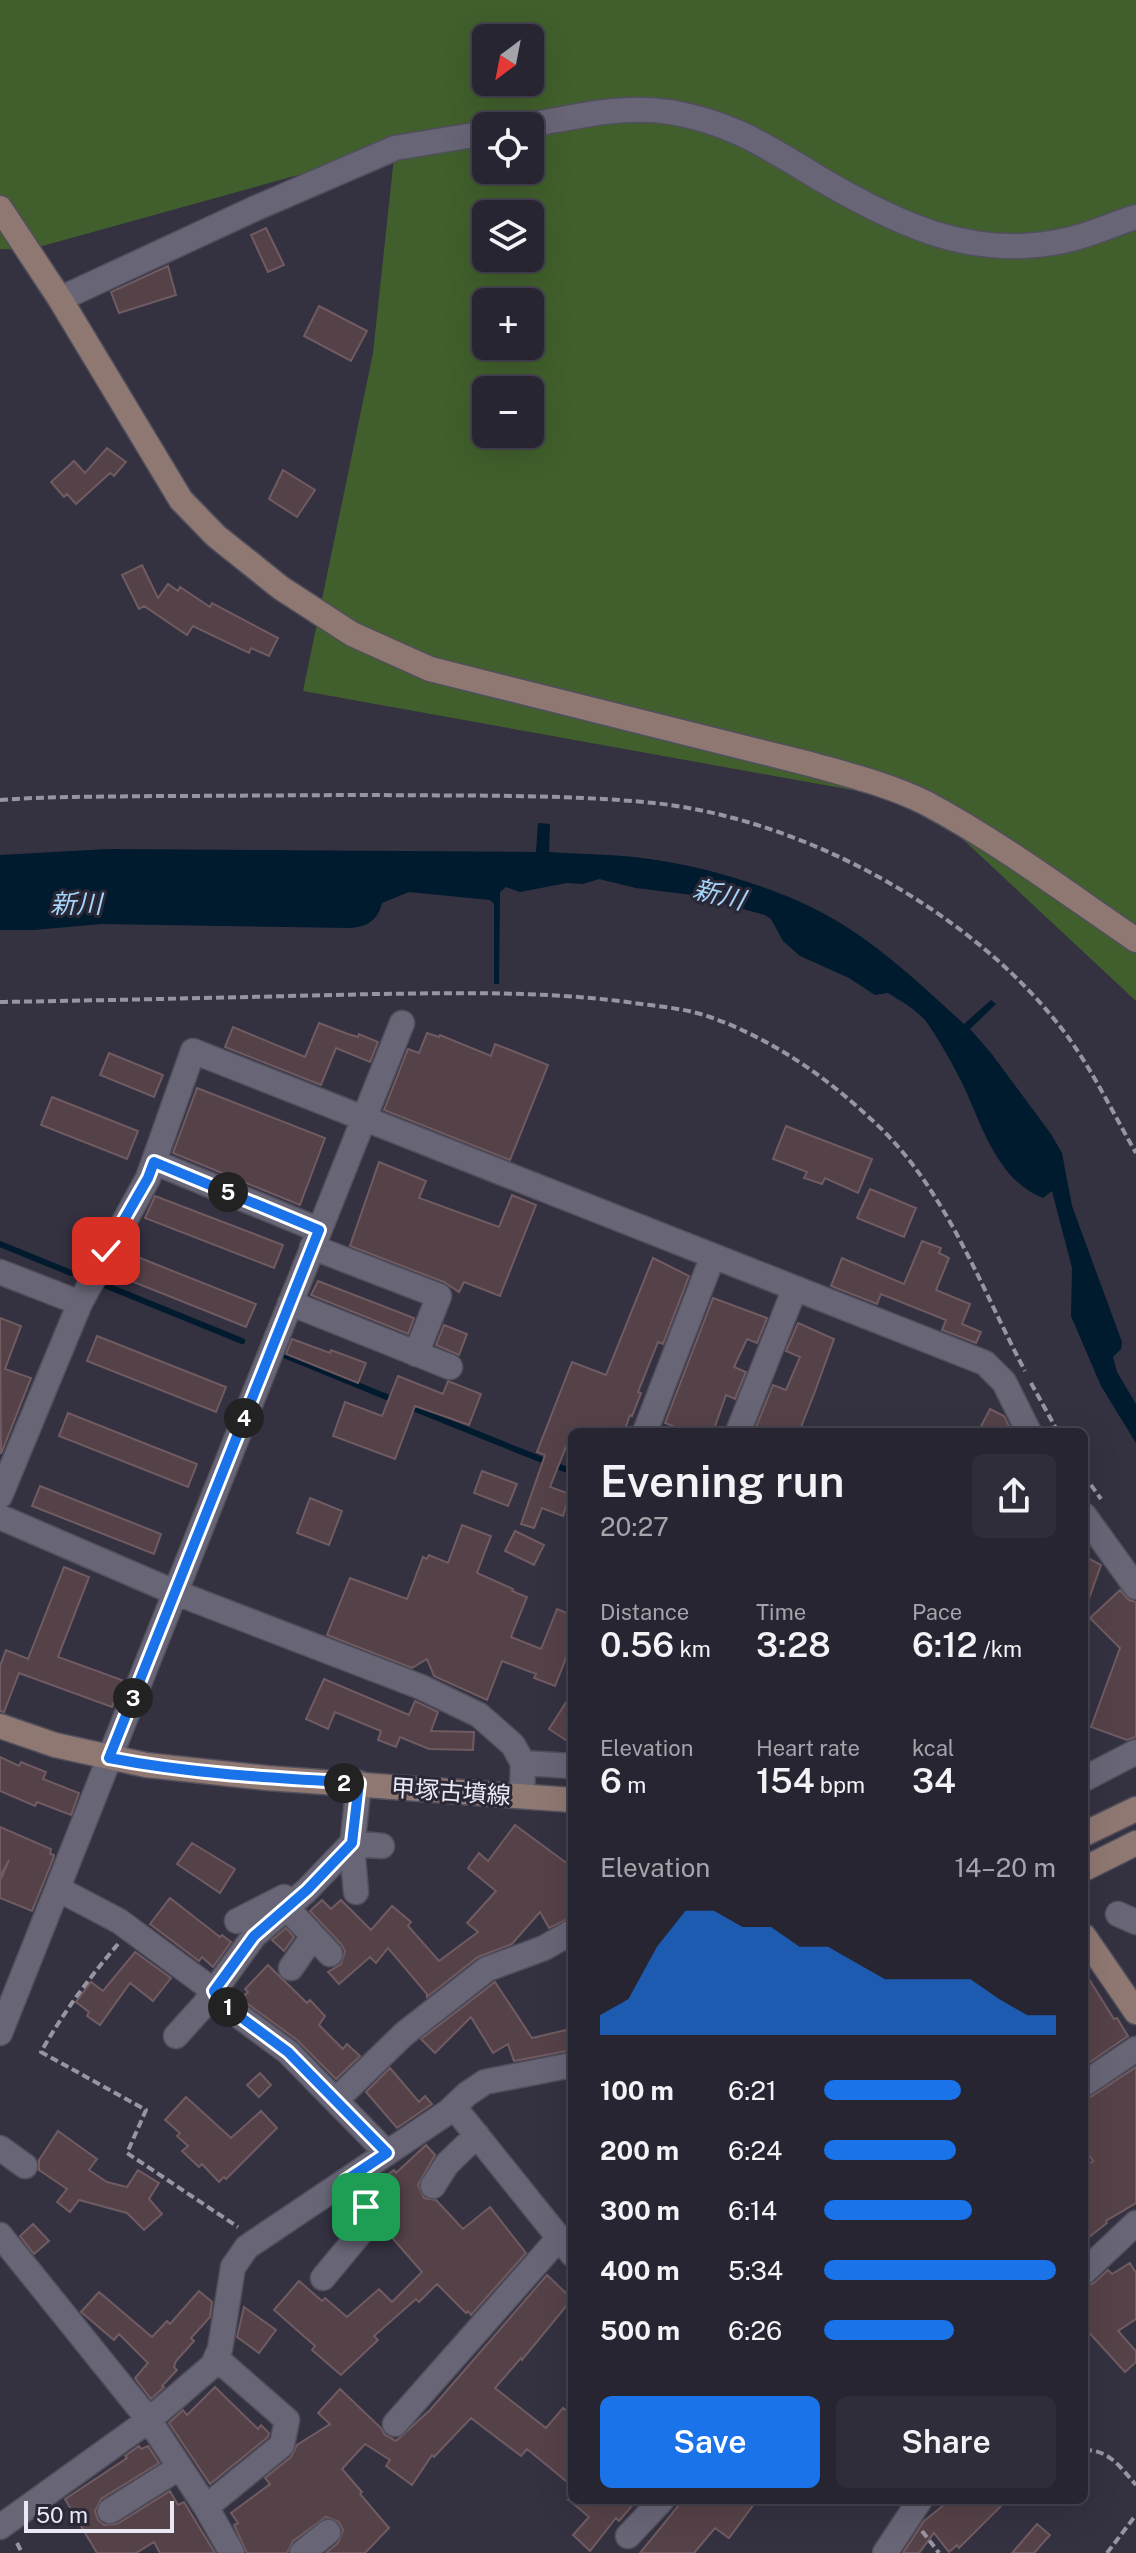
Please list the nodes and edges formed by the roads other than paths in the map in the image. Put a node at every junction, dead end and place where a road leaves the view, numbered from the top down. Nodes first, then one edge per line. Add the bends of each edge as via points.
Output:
1 (544, 123) edge
2 (472, 135) edge
3 (0, 208) edge
4 (1136, 217) edge
5 (60, 299) junction
6 (1136, 940) edge
7 (402, 1023) dead end
8 (363, 1120) junction
9 (154, 1162) junction
10 (316, 1238) junction
11 (713, 1256) junction
12 (0, 1272) edge
13 (795, 1288) junction
14 (80, 1303) junction
15 (290, 1303) junction
16 (416, 1354) junction
17 (450, 1367) dead end
18 (647, 1428) edge
19 (740, 1428) edge
20 (1027, 1428) edge
21 (0, 1496) edge
22 (0, 1517) edge
23 (1088, 1521) edge
24 (1136, 1587) edge
25 (174, 1592) junction
26 (0, 1726) edge
27 (1136, 1752) edge
28 (109, 1758) junction
29 (523, 1763) junction
30 (568, 1766) edge
31 (1088, 1777) edge
32 (359, 1783) junction
33 (522, 1796) junction
34 (568, 1800) edge
35 (1136, 1809) edge
36 (1088, 1832) edge
37 (352, 1843) junction
38 (1136, 1843) edge
39 (382, 1846) dead end
40 (1088, 1867) edge
41 (58, 1889) junction
42 (356, 1892) dead end
43 (292, 1903) junction
44 (237, 1921) dead end
45 (568, 1934) edge
46 (313, 1936) junction
47 (1088, 1942) edge
48 (330, 1954) dead end
49 (291, 1968) dead end
50 (214, 1991) junction
51 (1136, 2012) edge
52 (0, 2033) edge
53 (176, 2036) dead end
54 (1136, 2049) edge
55 (568, 2066) edge
56 (1088, 2081) edge
57 (337, 2099) junction
58 (454, 2107) junction
59 (477, 2135) junction
60 (0, 2148) edge
61 (387, 2153) junction
62 (25, 2166) dead end
63 (345, 2181) junction
64 (433, 2186) dead end
65 (1136, 2223) edge
66 (0, 2235) edge
67 (566, 2246) edge
68 (1088, 2268) edge
69 (323, 2278) dead end
70 (216, 2358) junction
71 (149, 2420) junction
72 (395, 2424) dead end
73 (180, 2467) junction
74 (658, 2504) edge
75 (917, 2504) edge
76 (206, 2507) junction
77 (110, 2511) dead end
78 (0, 2527) edge
79 (328, 2532) dead end
80 (628, 2536) dead end
81 (232, 2553) edge
82 (302, 2553) edge
83 (885, 2553) edge

1 - 4 street via 607,112 667,111 736,129 913,228 951,239 1024,247 1068,240
2 - 5 street via 395,148
3 - 5 street
5 - 6 street via 181,500 281,588 352,634 430,669 872,782 937,810
7 - 8 street
8 - 9 street via 193,1051
8 - 10 street
8 - 11 street
9 - 10 street
9 - 14 street
10 - 15 street
10 - 16 street via 439,1296
11 - 13 street
11 - 18 street
12 - 14 street
13 - 19 street
13 - 20 street via 985,1363 1004,1382
14 - 21 street
15 - 16 street
15 - 25 street
16 - 17 street
22 - 25 street
23 - 24 street
25 - 28 street
25 - 29 street via 421,1687 479,1715 513,1745
26 - 28 street, 甲塚古墳線
27 - 31 street
28 - 32 street, 甲塚古墳線 via 267,1778
28 - 41 street
29 - 30 street
29 - 33 street
32 - 33 street, 甲塚古墳線
32 - 37 street
33 - 34 street, 甲塚古墳線
35 - 36 street
37 - 39 street
37 - 42 street
37 - 43 street
38 - 40 street
41 - 50 street via 119,1921
41 - 52 street
43 - 44 street via 288,1896
43 - 46 street
43 - 50 street via 254,1936
45 - 57 street via 487,1969 404,2034
46 - 48 street
46 - 49 street
47 - 51 street
50 - 53 street
50 - 57 street via 219,2001 288,2052
54 - 56 street
55 - 58 street via 485,2082
57 - 61 street
58 - 59 street
58 - 61 street
59 - 64 street
59 - 67 street
60 - 62 street
61 - 63 street
63 - 69 street via 366,2207 367,2225
63 - 70 street via 247,2247 233,2267
65 - 68 street
66 - 71 street
67 - 72 street
70 - 71 street
70 - 76 street via 287,2420 282,2445
71 - 73 street
71 - 78 street
73 - 76 street
73 - 77 street
74 - 80 street
75 - 83 street
76 - 81 street
79 - 82 street

